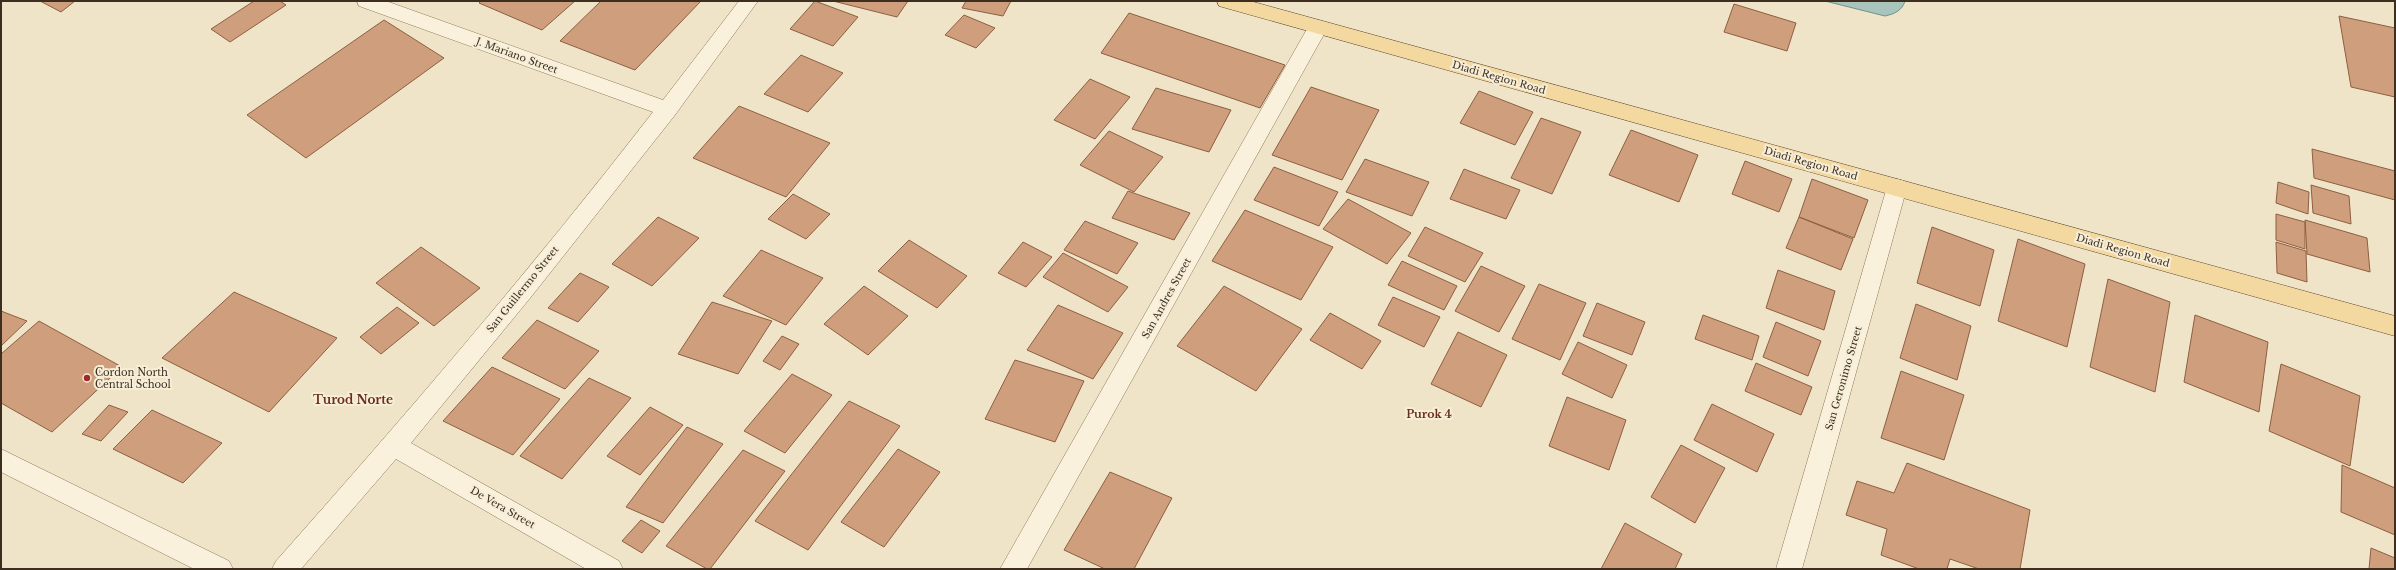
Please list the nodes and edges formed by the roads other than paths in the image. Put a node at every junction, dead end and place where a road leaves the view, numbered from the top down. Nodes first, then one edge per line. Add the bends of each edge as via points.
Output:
1 (366, 1) edge
2 (750, 1) edge
3 (1226, 1) edge
4 (1318, 27) junction
5 (668, 110) junction
6 (1897, 187) junction
7 (2395, 326) edge
8 (395, 446) junction
9 (1, 460) edge
10 (220, 569) edge
11 (285, 569) edge
12 (610, 569) edge
13 (1013, 569) edge
14 (1789, 569) edge

1 - 5 street, J. Mariano Street
2 - 5 street, San Guillermo Street
3 - 4 main road, Diadi Region Road
4 - 6 main road, Diadi Region Road
4 - 13 street, San Andres Street
5 - 8 street, San Guillermo Street
6 - 7 main road, Diadi Region Road
6 - 14 street, San Geronimo Street
8 - 11 street, San Guillermo Street
8 - 12 street, De Vera Street
9 - 10 street

